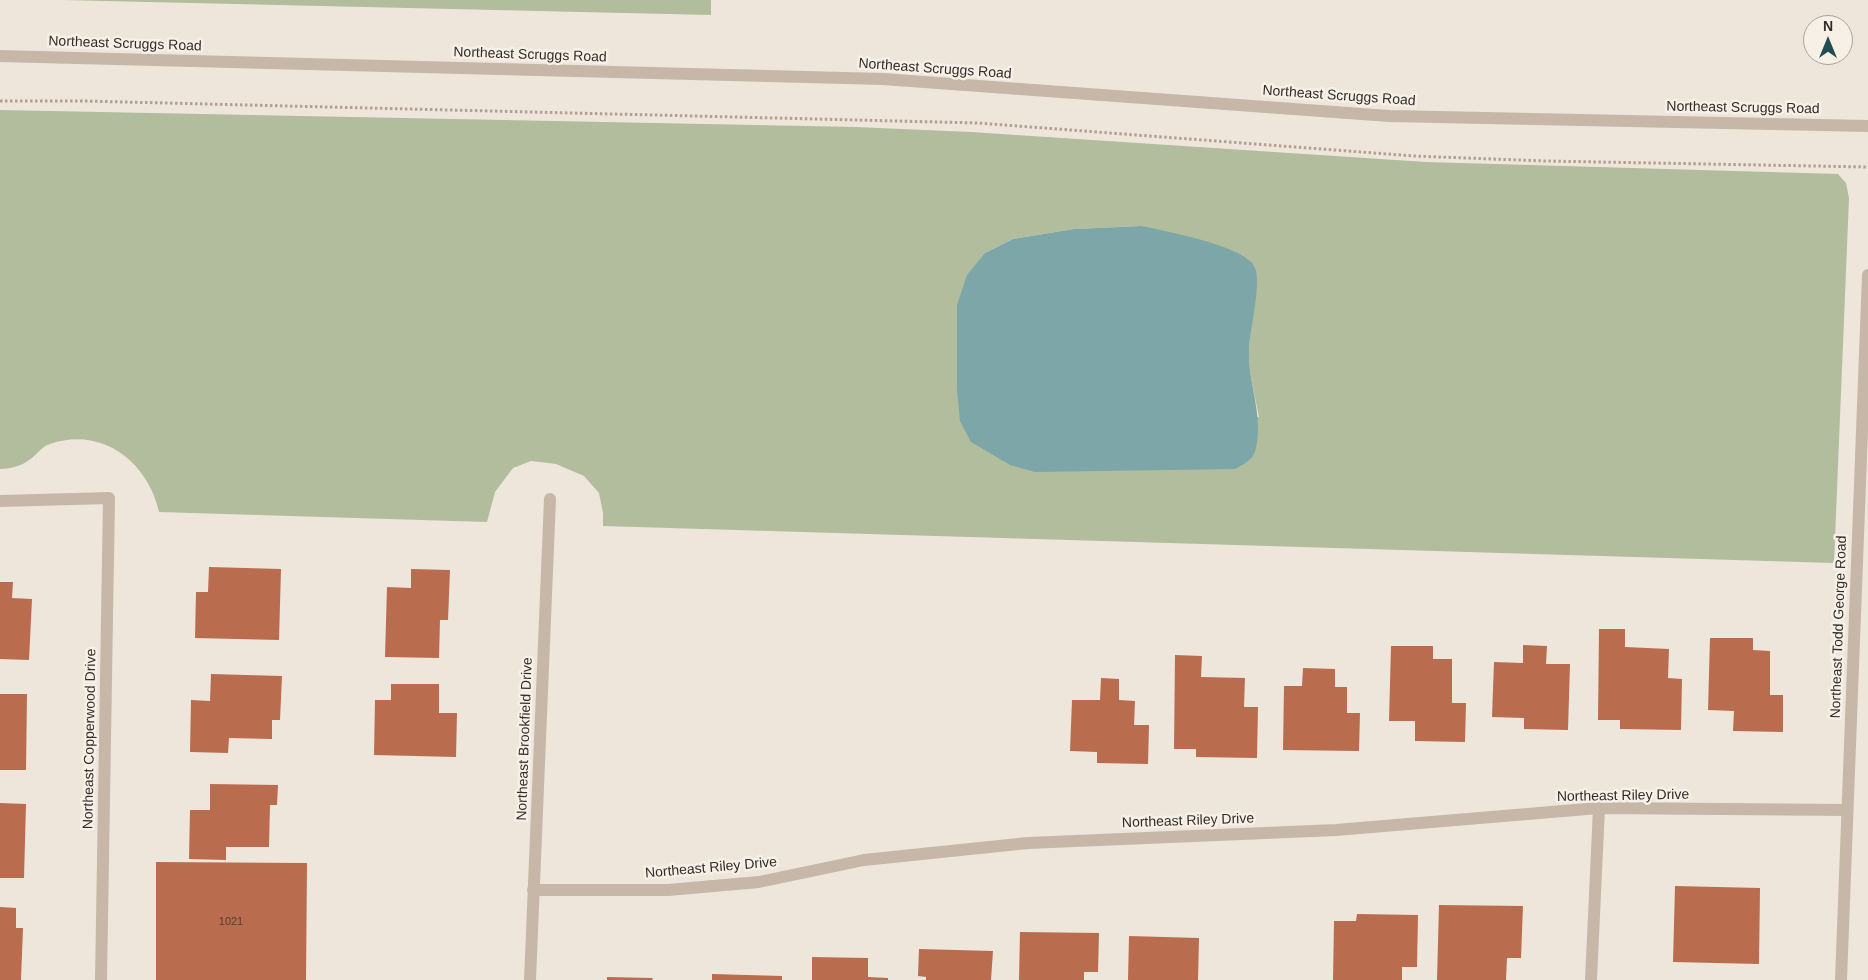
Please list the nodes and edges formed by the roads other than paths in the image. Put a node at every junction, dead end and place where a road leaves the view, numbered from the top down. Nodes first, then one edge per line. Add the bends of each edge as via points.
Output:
1 (0, 56) edge
2 (1868, 126) edge
3 (1868, 275) edge
4 (550, 499) dead end
5 (0, 501) edge
6 (1599, 808) junction
7 (1847, 810) junction
8 (533, 890) junction
9 (101, 980) edge
10 (530, 980) edge
11 (1591, 980) edge
12 (1841, 980) edge

1 - 2 street, Northeast Scruggs Road via 873,79 1389,116
3 - 7 street, Northeast Todd George Road
4 - 8 street, Northeast Brookfield Drive
5 - 9 street, Northeast Copperwood Drive via 109,498
6 - 7 street, Northeast Riley Drive
6 - 8 street, Northeast Riley Drive via 1336,830 1028,843 864,860 759,882 668,890
6 - 11 street
7 - 12 street, Northeast Todd George Road
8 - 10 street, Northeast Brookfield Drive

